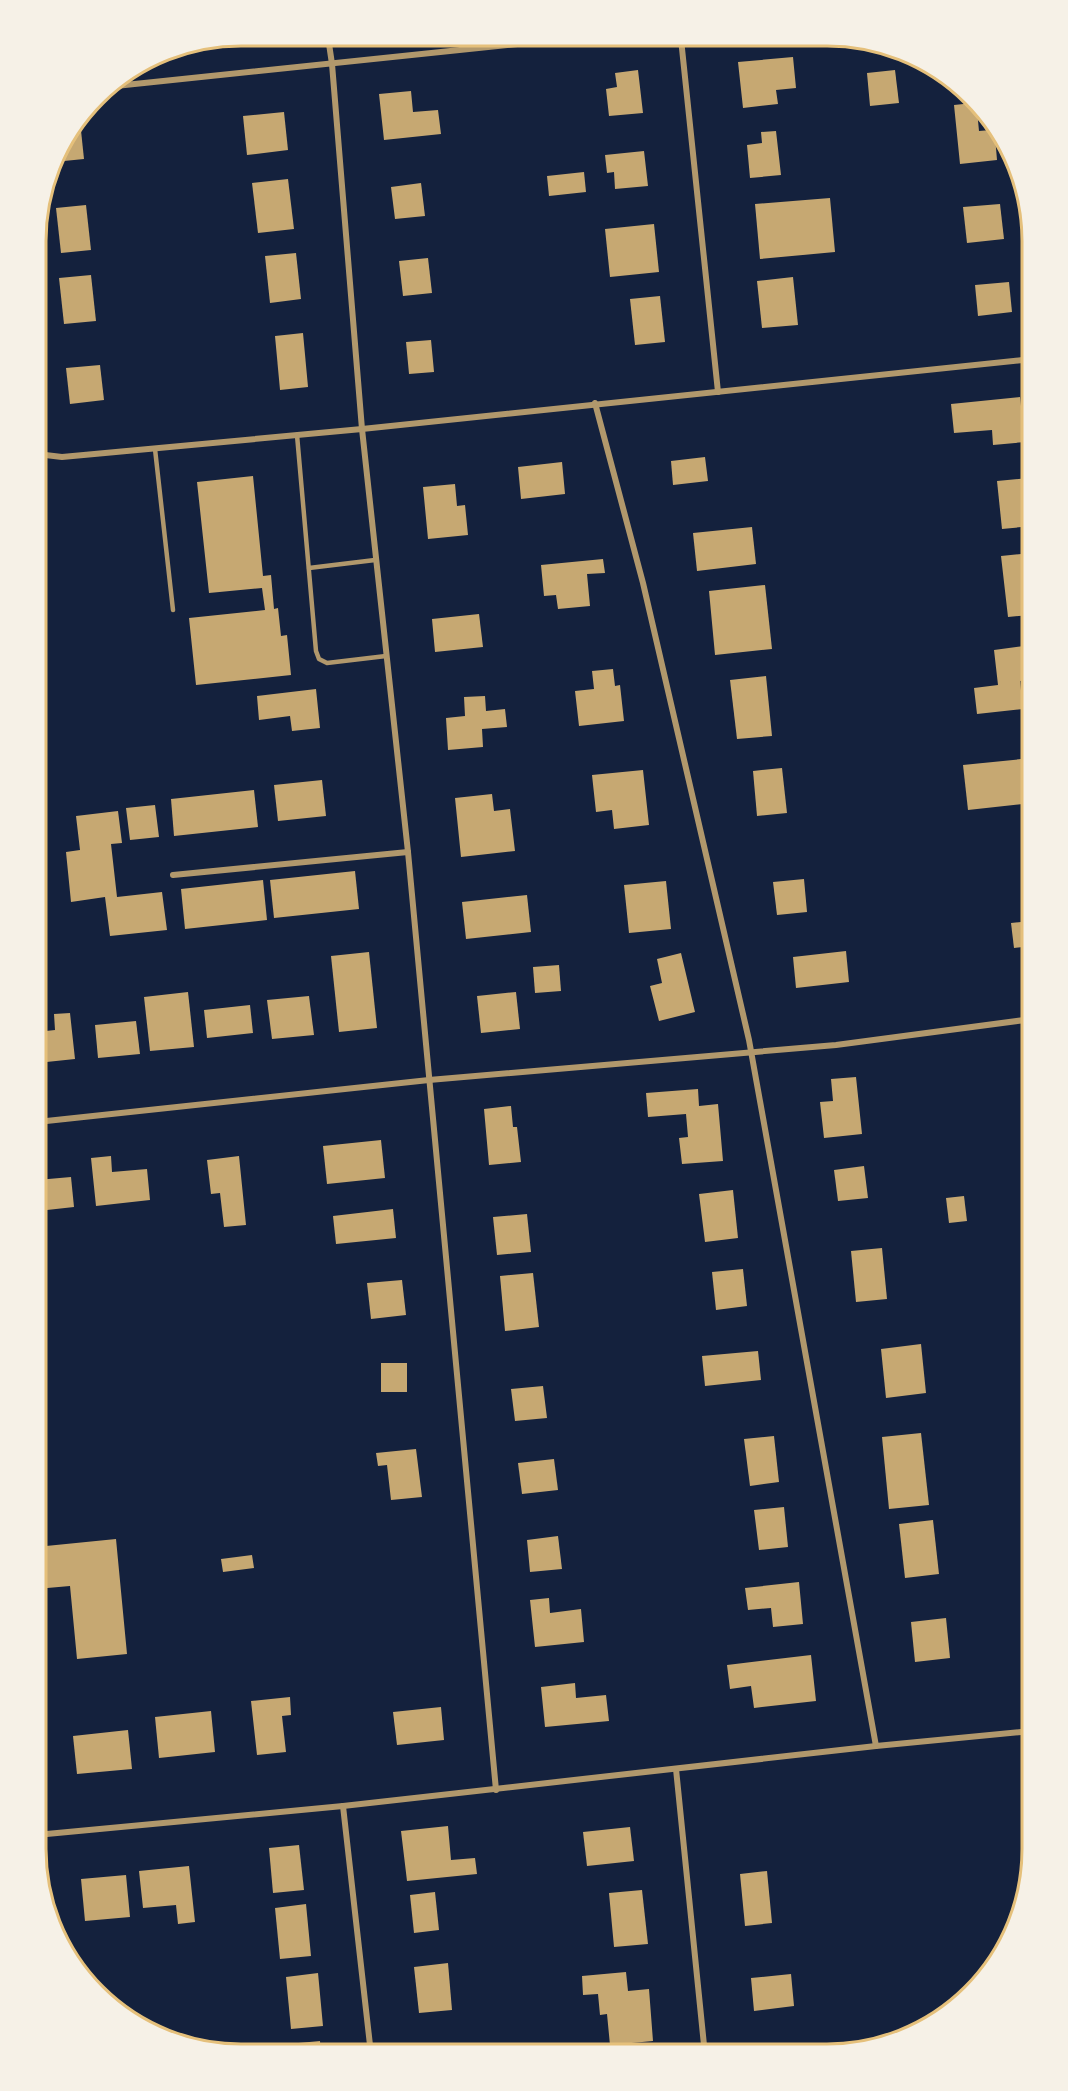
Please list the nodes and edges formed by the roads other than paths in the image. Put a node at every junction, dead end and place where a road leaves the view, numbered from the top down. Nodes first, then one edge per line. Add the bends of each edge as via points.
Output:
1 (329, 46) edge
2 (500, 46) edge
3 (682, 46) edge
4 (332, 64) junction
5 (125, 85) edge
6 (1022, 360) edge
7 (718, 392) junction
8 (595, 403) junction
9 (362, 429) junction
10 (297, 435) junction
11 (154, 449) junction
12 (46, 455) edge
13 (375, 560) junction
14 (309, 568) junction
15 (173, 609) dead end
16 (386, 656) junction
17 (408, 852) junction
18 (172, 875) dead end
19 (1022, 1020) edge
20 (751, 1051) junction
21 (429, 1080) junction
22 (46, 1121) edge
23 (1021, 1732) edge
24 (876, 1746) junction
25 (676, 1769) junction
26 (496, 1790) junction
27 (343, 1806) junction
28 (46, 1834) edge
29 (370, 2044) edge
30 (704, 2044) edge

1 - 4 street
2 - 4 street
3 - 7 street
4 - 5 street
4 - 9 street
6 - 7 street
7 - 8 street
8 - 9 street
8 - 20 street via 643,582
9 - 10 street
9 - 13 street
10 - 11 street
10 - 14 lane
11 - 12 street
11 - 15 lane
13 - 14 lane
13 - 16 street
14 - 16 lane via 319,659 327,663
16 - 17 street
17 - 18 street
17 - 21 street
19 - 20 street via 836,1045
20 - 21 street
20 - 24 street
21 - 22 street
21 - 26 street
23 - 24 street
24 - 25 street
25 - 26 street
25 - 30 street
26 - 27 street
27 - 28 street
27 - 29 street

